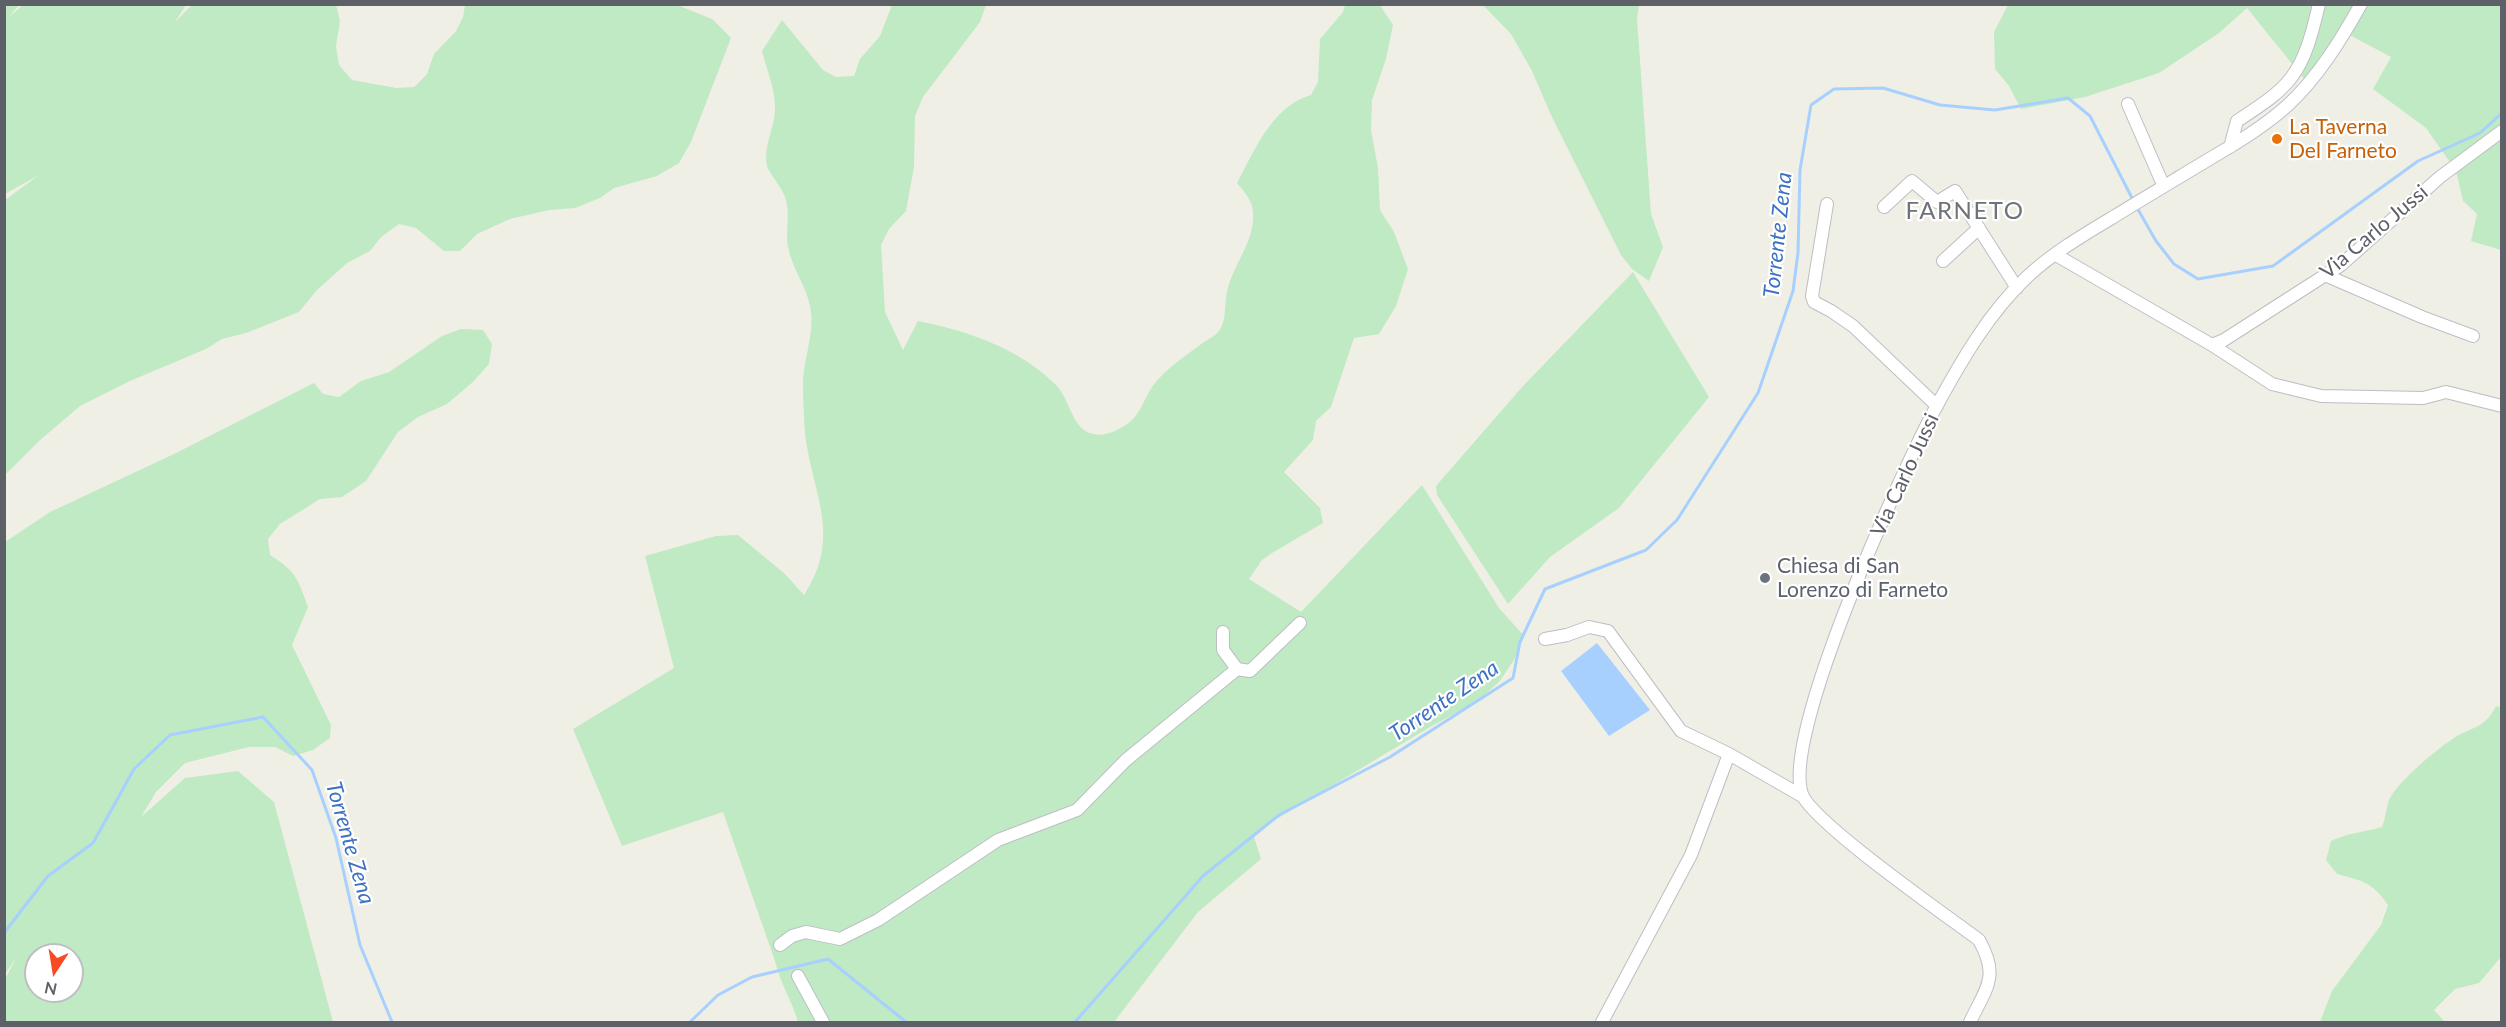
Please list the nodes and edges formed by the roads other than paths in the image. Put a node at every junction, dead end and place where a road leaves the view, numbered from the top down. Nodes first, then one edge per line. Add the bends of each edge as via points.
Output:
1 (2319, 4) edge
2 (2361, 4) edge
3 (2128, 104) dead end
4 (2502, 131) edge
5 (2230, 147) junction
6 (2161, 180) dead end
7 (1827, 204) dead end
8 (1884, 207) dead end
9 (1979, 228) junction
10 (2056, 255) junction
11 (1943, 261) dead end
12 (2325, 275) junction
13 (2017, 288) junction
14 (2473, 336) dead end
15 (2212, 345) junction
16 (1937, 406) junction
17 (2502, 406) edge
18 (1300, 623) dead end
19 (1223, 632) dead end
20 (1545, 639) dead end
21 (1237, 669) junction
22 (1729, 754) junction
23 (1802, 796) junction
24 (780, 945) dead end
25 (798, 976) dead end
26 (823, 1023) edge
27 (1602, 1023) edge
28 (1970, 1023) edge

1 - 5 street via 2309,42 2291,78 2237,121
2 - 5 street, Via Carlo Jussi via 2321,66 2290,104
3 - 6 street
4 - 12 street, Via Carlo Jussi via 2440,177
5 - 10 street, Via Carlo Jussi via 2074,240
7 - 16 street via 1814,302 1853,326
8 - 9 street via 1912,181 1937,201 1955,191
9 - 11 street
9 - 13 street
10 - 13 street, Via Carlo Jussi
10 - 15 street
12 - 14 street
12 - 15 street, Via Carlo Jussi
13 - 16 street, Via Carlo Jussi via 1970,349
15 - 17 street via 2272,384 2321,396 2423,398 2445,392
16 - 23 street, Via Carlo Jussi via 1902,475 1814,695 1800,755 1798,779
18 - 21 street via 1250,671
19 - 21 street via 1223,650
20 - 22 street via 1589,627 1608,631 1681,731
21 - 24 street via 1126,760 1077,810 998,840 879,920 840,939 806,932
22 - 23 street
22 - 27 street via 1691,855
23 - 28 street via 1844,837 1979,940 1989,957 1990,974
25 - 26 street

